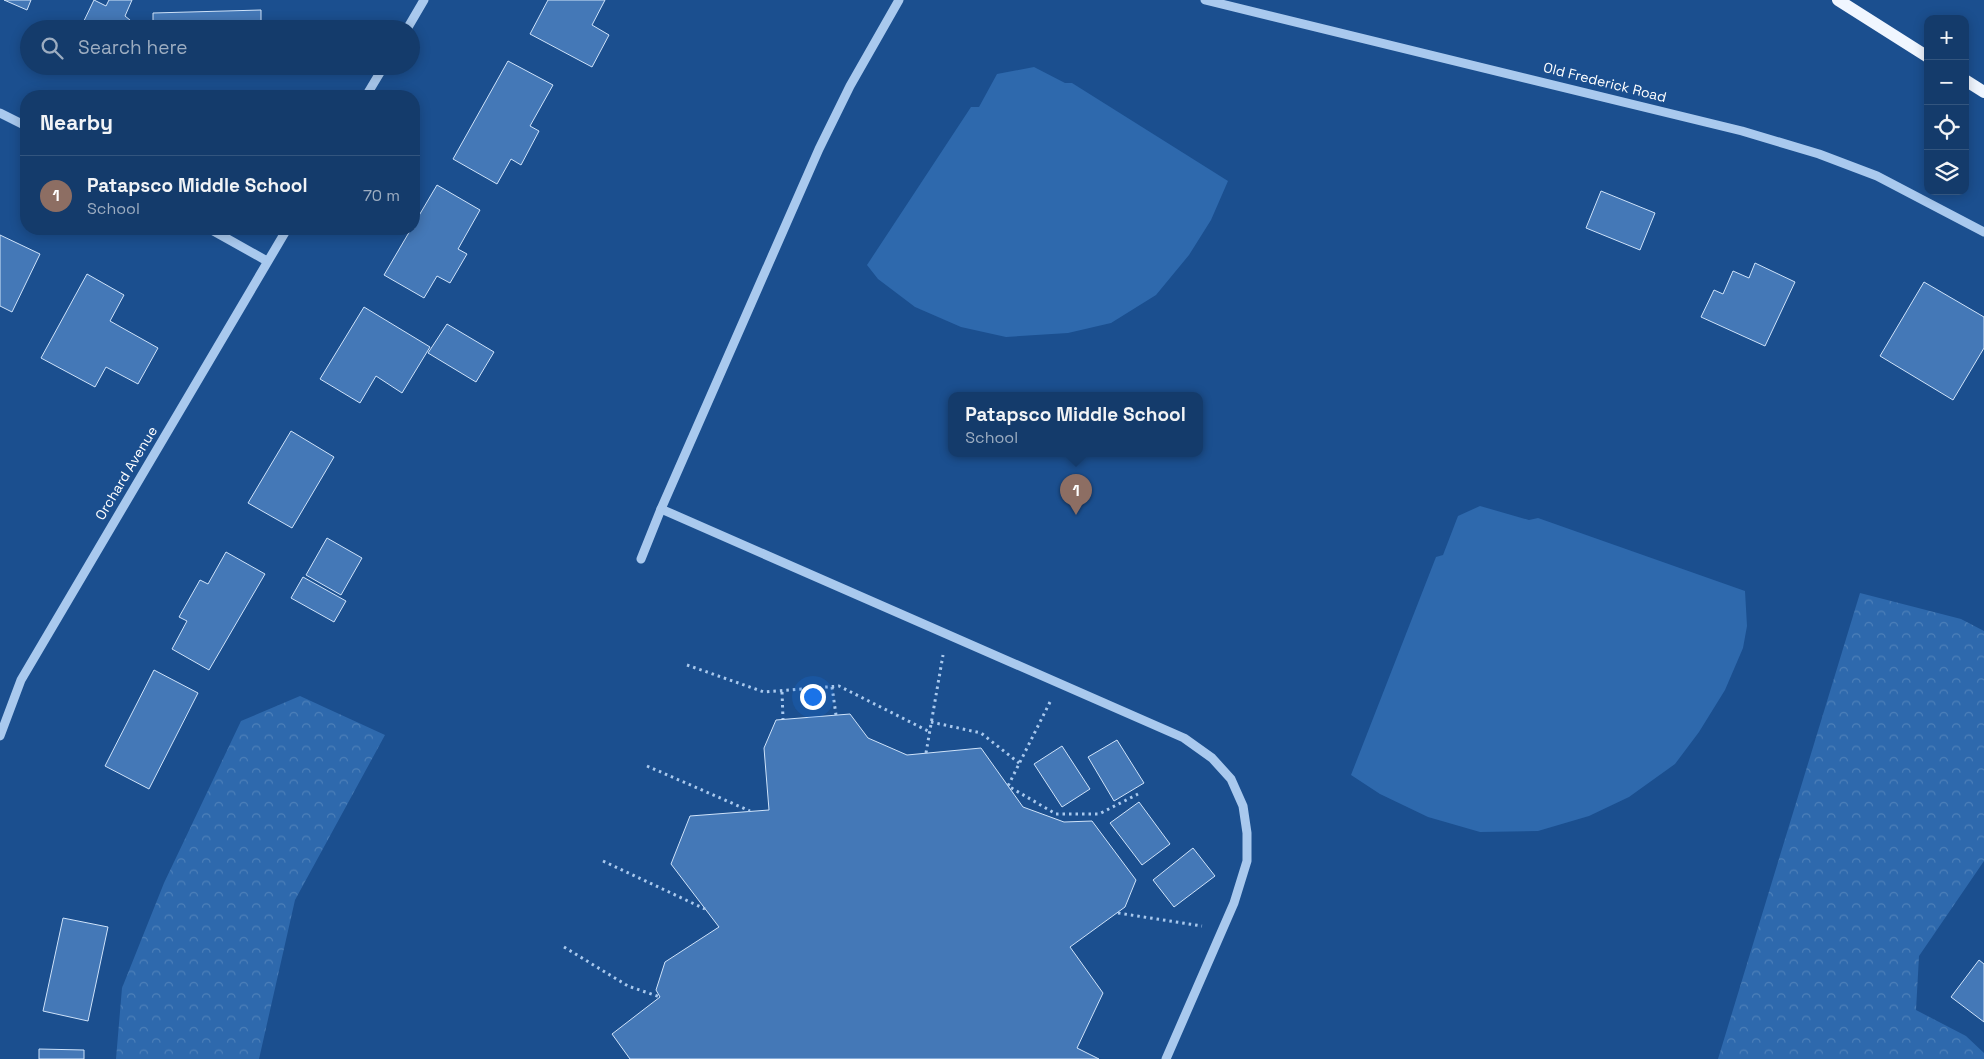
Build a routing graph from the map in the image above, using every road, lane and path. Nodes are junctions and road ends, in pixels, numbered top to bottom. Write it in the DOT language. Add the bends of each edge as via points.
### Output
graph roads {
  1 [pos="424,0"];
  2 [pos="899,0"];
  3 [pos="1206,0"];
  4 [pos="1838,0"];
  5 [pos="412,20"];
  6 [pos="1924,54"];
  7 [pos="379,75"];
  8 [pos="1969,83"];
  9 [pos="370,90"];
  10 [pos="1984,92"];
  11 [pos="0,113"];
  12 [pos="20,123"];
  13 [pos="1984,232"];
  14 [pos="221,235"];
  15 [pos="283,235"];
  16 [pos="268,261"];
  17 [pos="661,509"];
  18 [pos="641,559"];
  19 [pos="948,634"];
  20 [pos="686,665"];
  21 [pos="1059,683"];
  22 [pos="832,687"];
  23 [pos="782,692"];
  24 [pos="836,716"];
  25 [pos="783,719"];
  26 [pos="931,722"];
  27 [pos="930,732"];
  28 [pos="0,736"];
  29 [pos="926,753"];
  30 [pos="1019,763"];
  31 [pos="647,766"];
  32 [pos="1138,794"];
  33 [pos="750,811"];
  34 [pos="603,861"];
  35 [pos="705,909"];
  36 [pos="1118,913"];
  37 [pos="1223,929"];
  38 [pos="564,947"];
  39 [pos="660,998"];
  40 [pos="1166,1059"];
  1 -- 5 [label="street"];
  2 -- 17 [label="street" via="819,149"];
  3 -- 13 [label="street, Old Frederick Road" via="1742,131 1819,154 1877,176"];
  4 -- 6 [label="main road"];
  7 -- 9 [label="street"];
  8 -- 10 [label="main road"];
  11 -- 12 [label="street"];
  14 -- 16 [label="street"];
  15 -- 16 [label="street, Orchard Avenue"];
  16 -- 28 [label="street, Orchard Avenue" via="21,680"];
  17 -- 18 [label="street"];
  17 -- 19 [label="street"];
  19 -- 21 [label="street"];
  19 -- 26 [label="path"];
  20 -- 23 [label="path" via="764,692"];
  21 -- 30 [label="path"];
  21 -- 37 [label="street" via="1184,738 1212,758 1231,779 1248,833 1248,861"];
  22 -- 23 [label="path"];
  22 -- 24 [label="path"];
  22 -- 27 [label="path" via="839,686"];
  23 -- 25 [label="path"];
  26 -- 27 [label="path"];
  26 -- 30 [label="path" via="981,733"];
  27 -- 29 [label="path"];
  30 -- 32 [label="path" via="1008,786 1056,814 1100,814"];
  31 -- 33 [label="path"];
  34 -- 35 [label="path"];
  36 -- 37 [label="path"];
  37 -- 40 [label="street"];
  38 -- 39 [label="path" via="628,986"];
}
